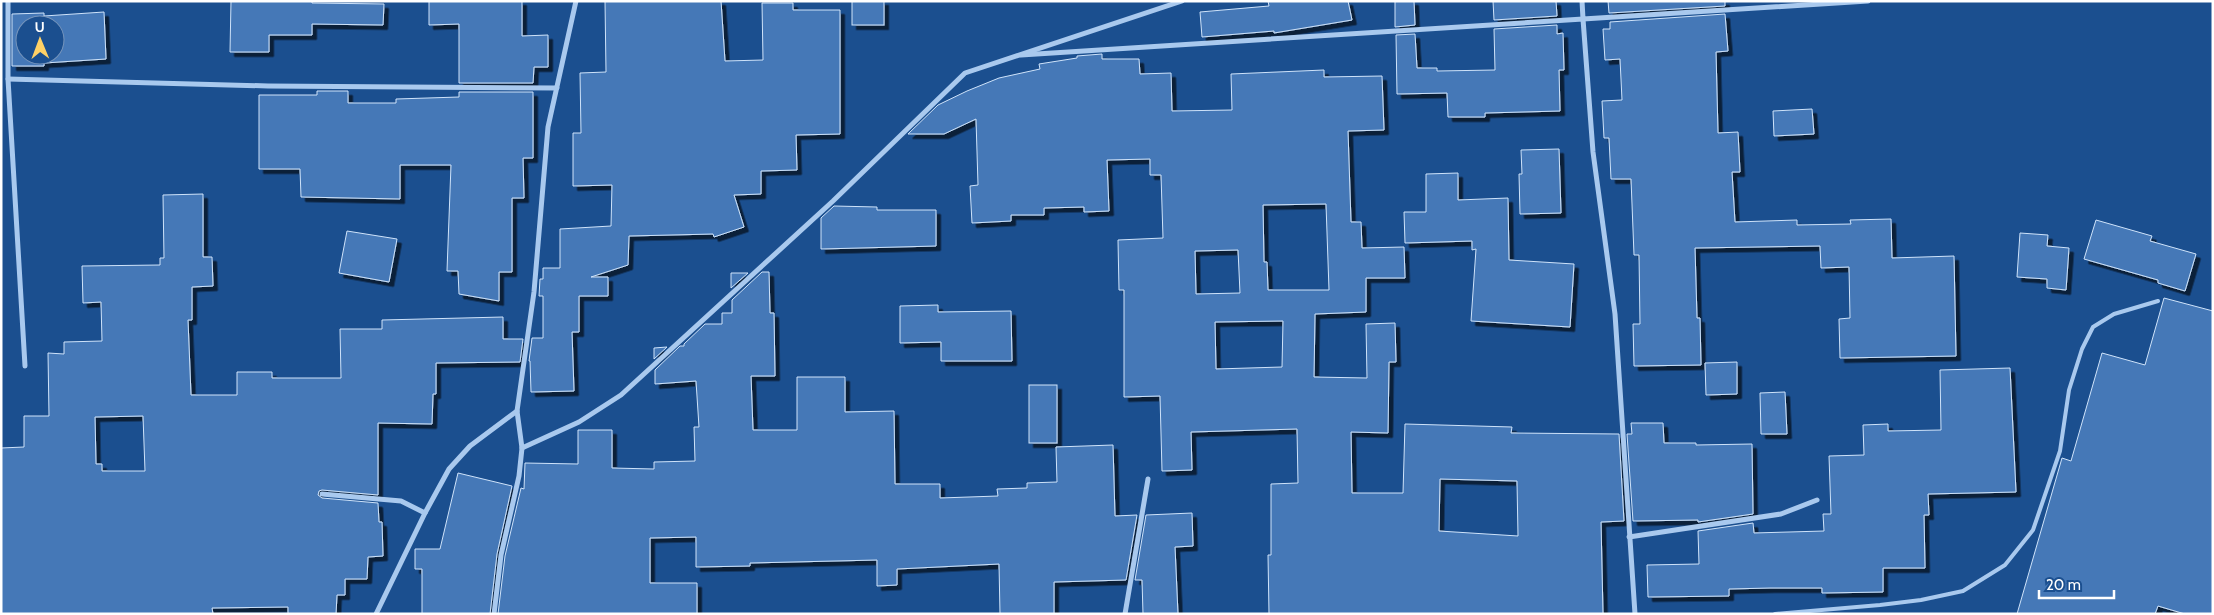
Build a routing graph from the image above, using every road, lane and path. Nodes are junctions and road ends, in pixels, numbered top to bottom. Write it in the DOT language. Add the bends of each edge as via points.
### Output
graph roads {
  1 [pos="8,1"];
  2 [pos="576,1"];
  3 [pos="1182,1"];
  4 [pos="1582,1"];
  5 [pos="1868,1"];
  6 [pos="1583,19"];
  7 [pos="1021,54"];
  8 [pos="8,79"];
  9 [pos="557,88"];
  10 [pos="2158,301"];
  11 [pos="24,366"];
  12 [pos="517,411"];
  13 [pos="522,448"];
  14 [pos="1148,479"];
  15 [pos="322,494"];
  16 [pos="1817,500"];
  17 [pos="425,513"];
  18 [pos="1629,537"];
  19 [pos="376,614"];
  20 [pos="494,614"];
  21 [pos="1125,614"];
  22 [pos="1635,614"];
  23 [pos="1775,614"];
  1 -- 8 [label="street"];
  2 -- 9 [label="street"];
  3 -- 7 [label="street"];
  4 -- 6 [label="street"];
  5 -- 6 [label="street"];
  6 -- 7 [label="street"];
  6 -- 18 [label="street" via="1593,152 1614,314"];
  7 -- 13 [label="street" via="965,73 833,201 621,395 579,422"];
  8 -- 9 [label="street" via="268,86"];
  8 -- 11 [label="street"];
  9 -- 12 [label="street" via="548,127 534,292"];
  10 -- 23 [label="lane" via="2114,314 2093,327 2082,349 2070,390 2060,451 2033,530 2004,565 1963,591 1921,600"];
  12 -- 13 [label="street"];
  12 -- 17 [label="street" via="470,446 449,468"];
  13 -- 20 [label="street" via="501,555"];
  14 -- 21 [label="street"];
  15 -- 17 [label="street" via="401,501"];
  16 -- 18 [label="street" via="1781,514"];
  17 -- 19 [label="street"];
  18 -- 22 [label="street"];
}
